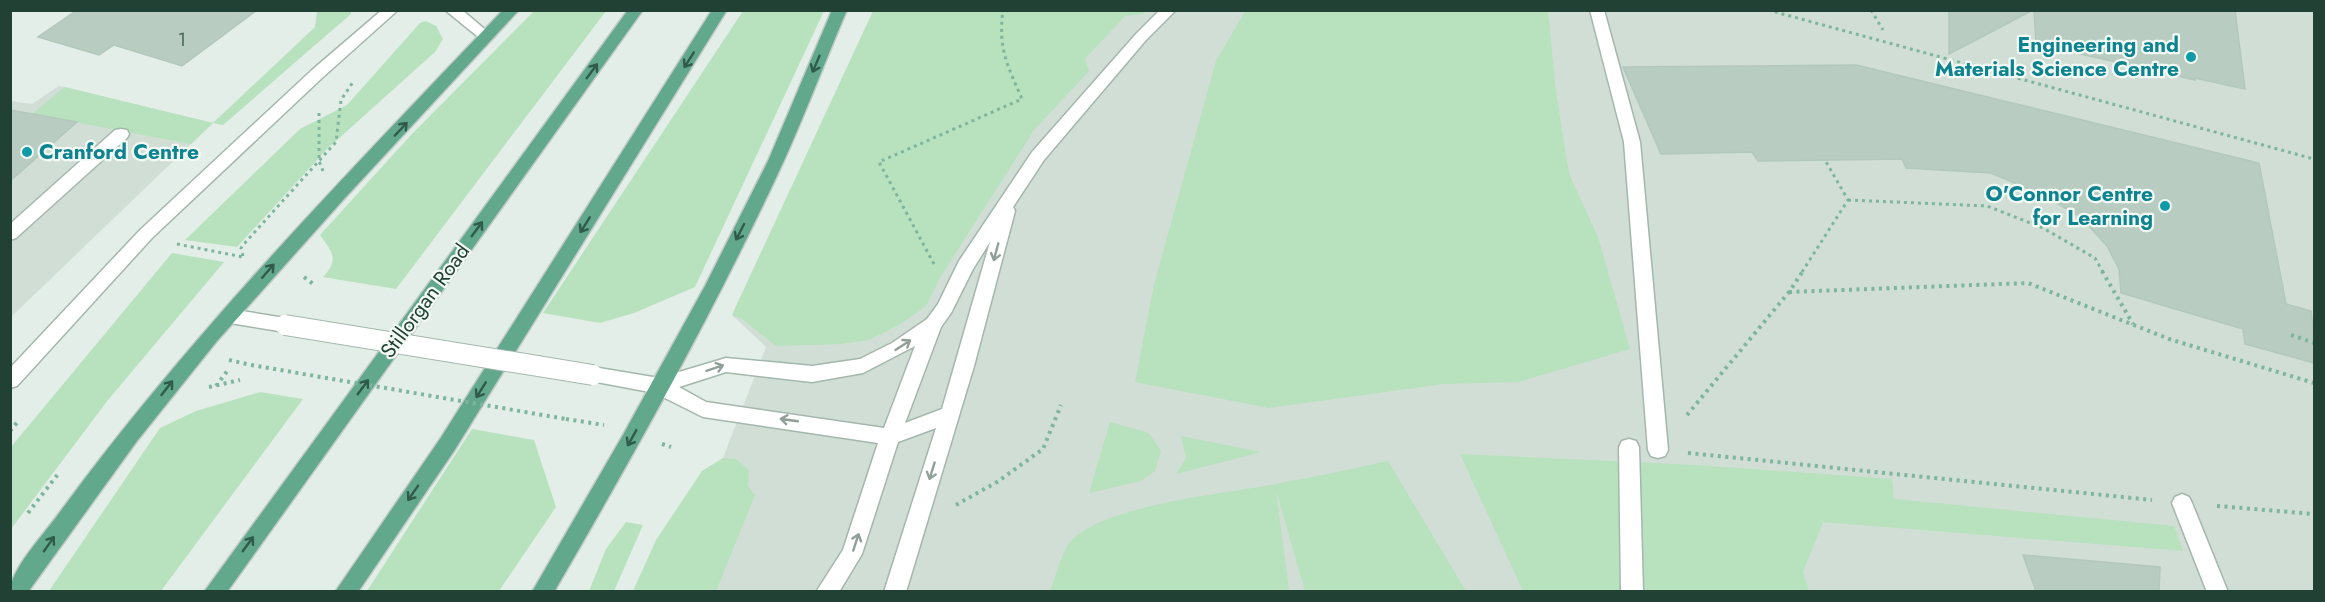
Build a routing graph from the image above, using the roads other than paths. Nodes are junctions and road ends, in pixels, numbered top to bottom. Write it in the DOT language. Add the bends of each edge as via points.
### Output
graph roads {
  1 [pos="392,10"];
  2 [pos="452,10"];
  3 [pos="512,10"];
  4 [pos="636,10"];
  5 [pos="720,10"];
  6 [pos="840,10"];
  7 [pos="1169,10"];
  8 [pos="1598,10"];
  9 [pos="487,37"];
  10 [pos="121,134"];
  11 [pos="1012,195"];
  12 [pos="10,234"];
  13 [pos="230,316"];
  14 [pos="933,324"];
  15 [pos="10,381"];
  16 [pos="659,386"];
  17 [pos="949,415"];
  18 [pos="890,437"];
  19 [pos="1629,447"];
  20 [pos="1658,450"];
  21 [pos="2182,503"];
  22 [pos="15,591"];
  23 [pos="213,591"];
  24 [pos="345,591"];
  25 [pos="542,591"];
  26 [pos="826,591"];
  27 [pos="895,591"];
  28 [pos="1632,591"];
  29 [pos="2218,591"];
  1 -- 15 [label="street" via="317,74 146,234"];
  2 -- 9 [label="street"];
  3 -- 9 [label="main road"];
  23 -- 4 [label="main road, Stillorgan Road, one-way"];
  5 -- 24 [label="main road, one-way" via="447,445"];
  6 -- 16 [label="main road, one-way" via="767,180"];
  7 -- 11 [label="street" via="1038,156"];
  8 -- 20 [label="street" via="1632,142"];
  13 -- 9 [label="main road, one-way" via="330,201"];
  10 -- 12 [label="street"];
  11 -- 14 [label="street" via="965,266"];
  11 -- 17 [label="street, one-way"];
  13 -- 16 [label="street, bridge"];
  22 -- 13 [label="main road, one-way" via="89,488"];
  16 -- 14 [label="street, one-way" via="726,365 812,374 863,366 899,348"];
  14 -- 18 [label="street"];
  18 -- 16 [label="street, one-way" via="703,409"];
  16 -- 25 [label="main road, one-way"];
  17 -- 18 [label="street"];
  17 -- 27 [label="street, one-way"];
  26 -- 18 [label="street, one-way" via="852,554"];
  19 -- 28 [label="street"];
  21 -- 29 [label="street"];
}
